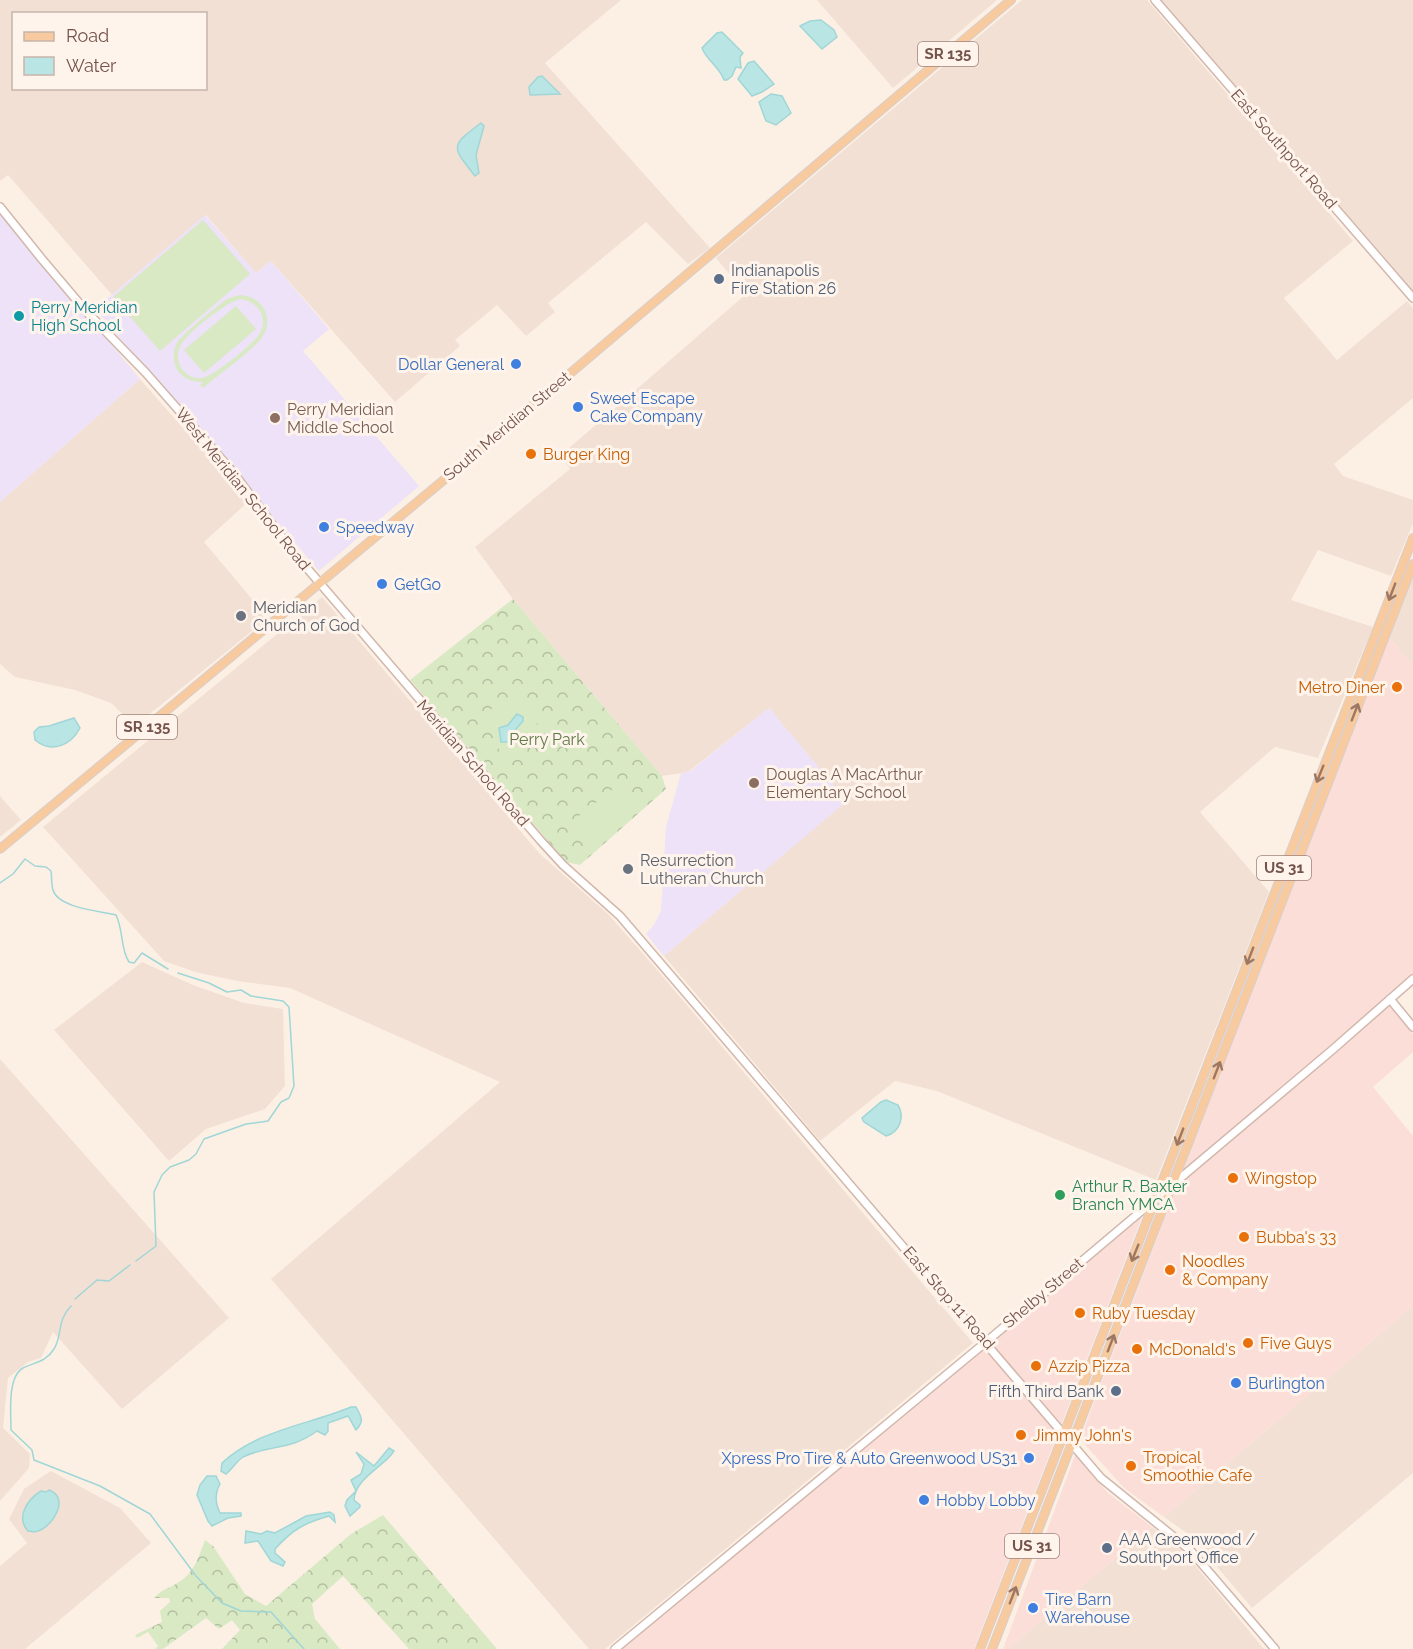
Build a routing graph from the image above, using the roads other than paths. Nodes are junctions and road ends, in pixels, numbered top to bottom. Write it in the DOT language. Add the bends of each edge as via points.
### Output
graph roads {
  1 [pos="1011,0"];
  2 [pos="1155,0"];
  3 [pos="0,207"];
  4 [pos="1413,298"];
  5 [pos="1413,538"];
  6 [pos="1413,564"];
  7 [pos="320,582"];
  8 [pos="0,849"];
  9 [pos="636,934"];
  10 [pos="1413,979"];
  11 [pos="1390,999"];
  12 [pos="1413,1027"];
  13 [pos="1173,1183"];
  14 [pos="1156,1198"];
  15 [pos="986,1342"];
  16 [pos="1064,1433"];
  17 [pos="1071,1443"];
  18 [pos="615,1649"];
  19 [pos="980,1649"];
  20 [pos="992,1649"];
  21 [pos="1275,1649"];
  1 -- 7 [label="main road, South Meridian Street / SR 135"];
  2 -- 4 [label="main road, East Southport Road"];
  3 -- 7 [label="main road, West Meridian School Road" via="85,310 227,465"];
  5 -- 14 [label="main road, US 31, one-way"];
  13 -- 6 [label="main road, US 31, one-way"];
  7 -- 8 [label="main road, South Meridian Street / SR 135"];
  7 -- 9 [label="main road, Meridian School Road" via="547,849"];
  9 -- 15 [label="main road, East Stop 11 Road"];
  10 -- 11 [label="main road, Shelby Street"];
  11 -- 12 [label="main road"];
  11 -- 13 [label="main road, Shelby Street"];
  13 -- 14 [label="main road, Shelby Street"];
  17 -- 13 [label="main road, US 31, one-way"];
  14 -- 15 [label="main road, Shelby Street"];
  14 -- 16 [label="main road, US 31, one-way"];
  15 -- 16 [label="main road, East Stop 11 Road"];
  15 -- 18 [label="main road, Shelby Street"];
  16 -- 17 [label="main road, East Stop 11 Road"];
  16 -- 19 [label="main road, US 31"];
  20 -- 17 [label="main road, US 31, one-way"];
  17 -- 21 [label="main road, East Stop 11 Road" via="1114,1490 1194,1554"];
}
